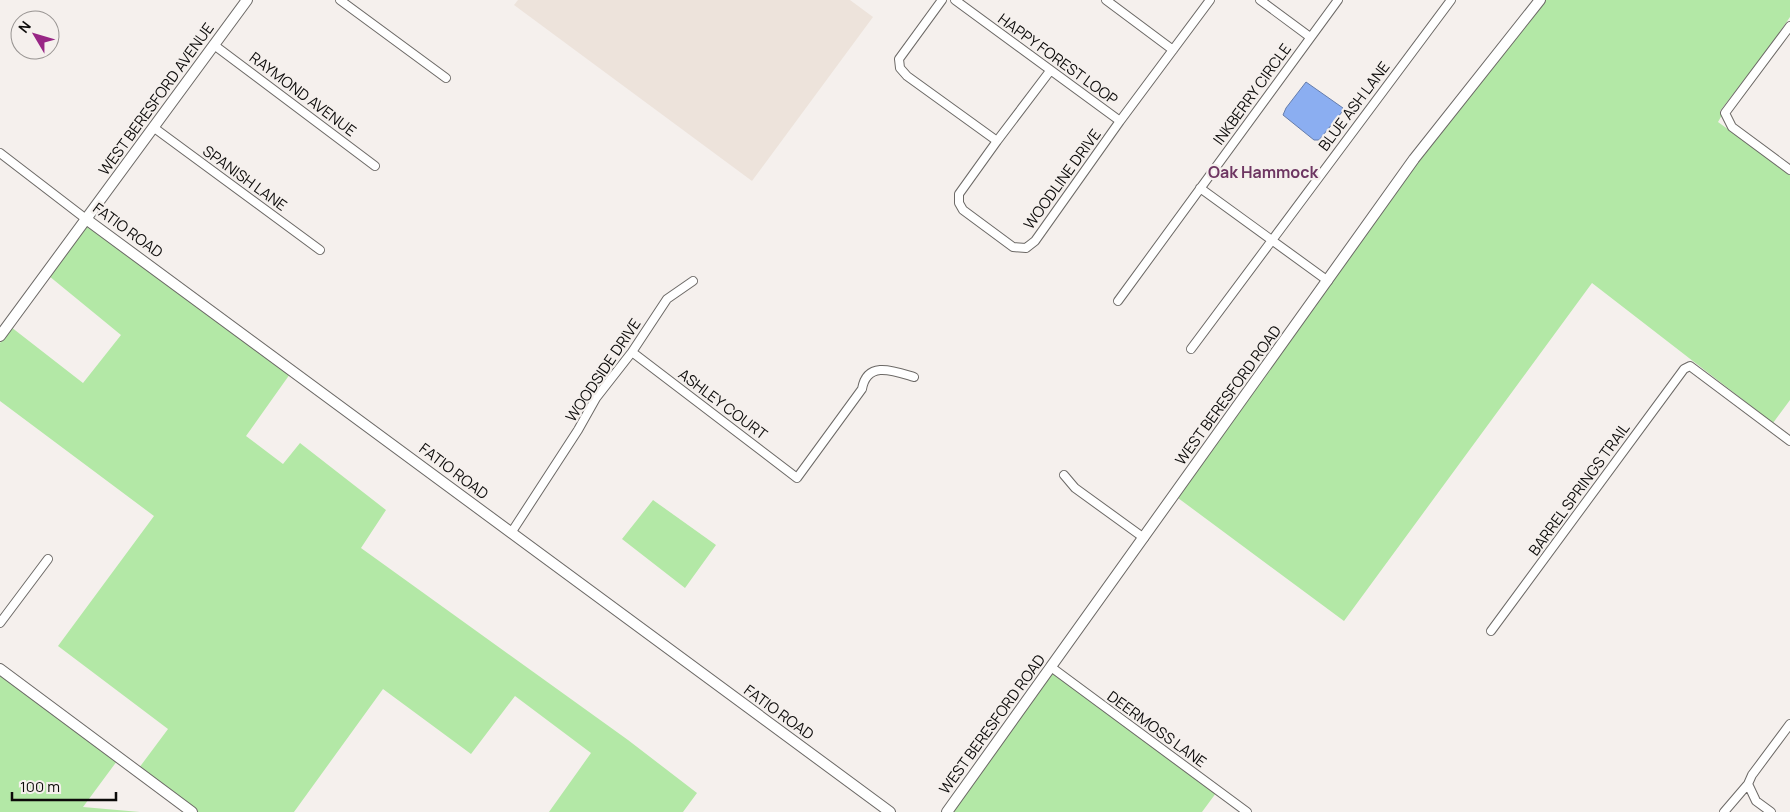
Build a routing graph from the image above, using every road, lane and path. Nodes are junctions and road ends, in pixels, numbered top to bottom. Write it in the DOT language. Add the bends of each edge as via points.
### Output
graph roads {
  1 [pos="247,0"];
  2 [pos="340,0"];
  3 [pos="942,0"];
  4 [pos="955,0"];
  5 [pos="1106,0"];
  6 [pos="1210,0"];
  7 [pos="1260,0"];
  8 [pos="1338,0"];
  9 [pos="1451,0"];
  10 [pos="1540,0"];
  11 [pos="1790,26"];
  12 [pos="1310,37"];
  13 [pos="1782,37"];
  14 [pos="1790,43"];
  15 [pos="214,45"];
  16 [pos="1173,50"];
  17 [pos="1050,71"];
  18 [pos="446,78"];
  19 [pos="1120,121"];
  20 [pos="153,127"];
  21 [pos="996,141"];
  22 [pos="0,153"];
  23 [pos="375,166"];
  24 [pos="1790,170"];
  25 [pos="1200,188"];
  26 [pos="86,218"];
  27 [pos="1272,241"];
  28 [pos="320,250"];
  29 [pos="693,281"];
  30 [pos="1328,281"];
  31 [pos="1118,301"];
  32 [pos="0,336"];
  33 [pos="1191,349"];
  34 [pos="632,352"];
  35 [pos="914,377"];
  36 [pos="1790,442"];
  37 [pos="1064,474"];
  38 [pos="512,533"];
  39 [pos="1144,538"];
  40 [pos="48,559"];
  41 [pos="0,624"];
  42 [pos="1491,631"];
  43 [pos="1051,667"];
  44 [pos="0,669"];
  45 [pos="1790,724"];
  46 [pos="1748,784"];
  47 [pos="192,812"];
  48 [pos="890,812"];
  49 [pos="947,812"];
  50 [pos="1247,812"];
  51 [pos="1724,812"];
  52 [pos="1771,812"];
  1 -- 15 [label="street, WEST BERESFORD AVENUE"];
  2 -- 18 [label="street"];
  3 -- 21 [label="street" via="904,50 899,59 900,68"];
  4 -- 17 [label="street, HAPPY FOREST LOOP"];
  5 -- 16 [label="street"];
  6 -- 16 [label="street, WOODLINE DRIVE"];
  7 -- 12 [label="street"];
  8 -- 12 [label="street, INKBERRY CIRCLE"];
  9 -- 27 [label="street, BLUE ASH LANE"];
  10 -- 30 [label="street, WEST BERESFORD ROAD" via="1414,159"];
  11 -- 13 [label="street"];
  12 -- 25 [label="street, INKBERRY CIRCLE"];
  13 -- 14 [label="street"];
  13 -- 24 [label="street" via="1725,113 1732,127"];
  15 -- 20 [label="street, WEST BERESFORD AVENUE"];
  15 -- 23 [label="street, RAYMOND AVENUE"];
  16 -- 19 [label="street, WOODLINE DRIVE"];
  17 -- 19 [label="street, HAPPY FOREST LOOP"];
  17 -- 21 [label="street, WOODLINE DRIVE"];
  19 -- 21 [label="street, WOODLINE DRIVE" via="1036,241 1026,248 1014,246 963,210 959,203 959,194"];
  20 -- 26 [label="street, WEST BERESFORD AVENUE"];
  20 -- 28 [label="street, SPANISH LANE"];
  22 -- 26 [label="street, FATIO ROAD"];
  25 -- 27 [label="street"];
  25 -- 31 [label="street, INKBERRY CIRCLE"];
  26 -- 32 [label="street, WEST BERESFORD AVENUE"];
  26 -- 38 [label="street, FATIO ROAD"];
  27 -- 30 [label="street"];
  27 -- 33 [label="street, BLUE ASH LANE"];
  29 -- 34 [label="street, WOODSIDE DRIVE" via="667,299"];
  30 -- 39 [label="street, WEST BERESFORD ROAD"];
  34 -- 35 [label="street, ASHLEY COURT" via="797,478 862,388 868,373 884,369"];
  34 -- 38 [label="street, WOODSIDE DRIVE" via="596,398"];
  36 -- 42 [label="street, BARREL SPRINGS TRAIL" via="1690,366 1684,369"];
  37 -- 39 [label="street" via="1075,488"];
  38 -- 48 [label="street, FATIO ROAD"];
  39 -- 43 [label="street, WEST BERESFORD ROAD"];
  40 -- 41 [label="street"];
  43 -- 49 [label="street, WEST BERESFORD ROAD"];
  43 -- 50 [label="street, DEERMOSS LANE"];
  44 -- 47 [label="street"];
  45 -- 46 [label="street"];
  46 -- 51 [label="street"];
  46 -- 52 [label="street" via="1756,801"];
}
